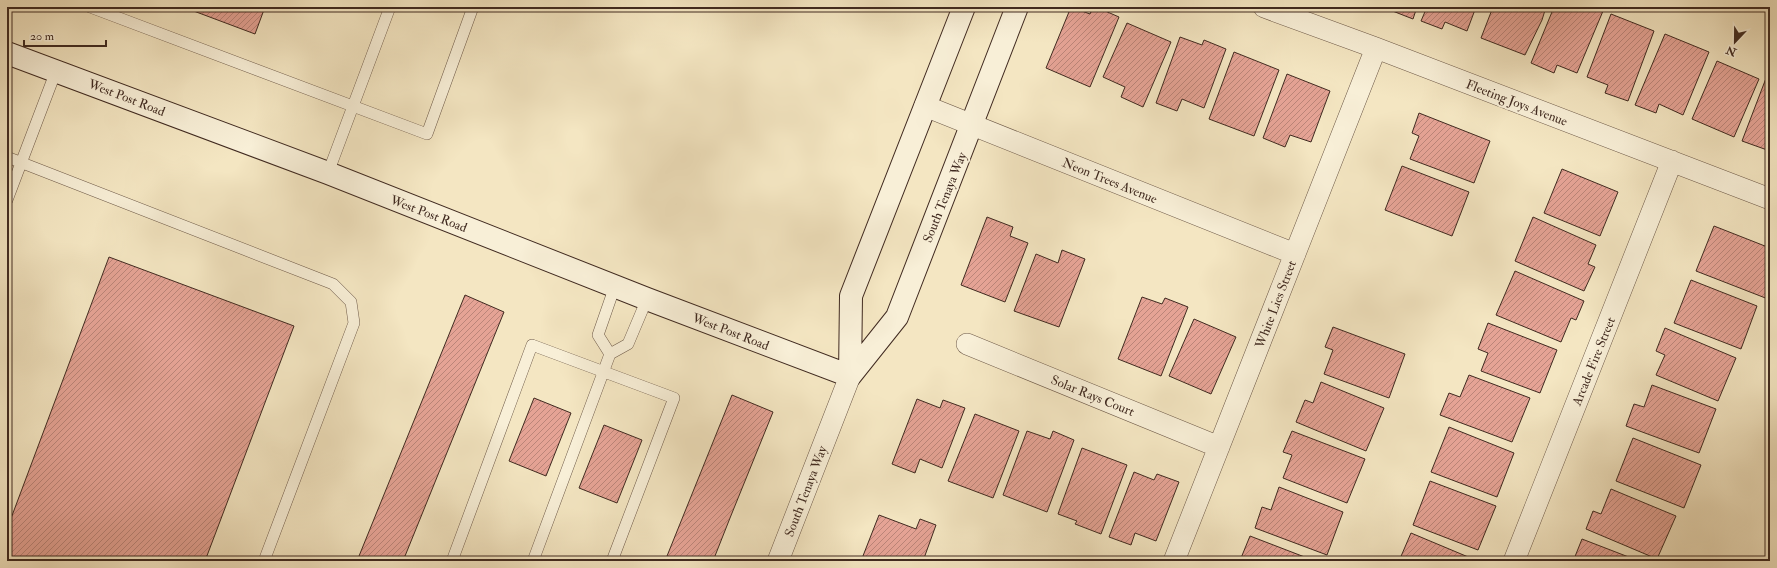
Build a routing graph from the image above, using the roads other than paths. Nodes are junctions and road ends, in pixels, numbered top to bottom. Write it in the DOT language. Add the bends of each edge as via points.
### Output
graph roads {
  1 [pos="90,7"];
  2 [pos="390,7"];
  3 [pos="473,7"];
  4 [pos="964,7"];
  5 [pos="1017,7"];
  6 [pos="1264,7"];
  7 [pos="1376,48"];
  8 [pos="7,53"];
  9 [pos="56,71"];
  10 [pos="353,106"];
  11 [pos="925,106"];
  12 [pos="973,125"];
  13 [pos="7,157"];
  14 [pos="1672,161"];
  15 [pos="22,163"];
  16 [pos="328,173"];
  17 [pos="1770,199"];
  18 [pos="7,200"];
  19 [pos="1295,254"];
  20 [pos="616,286"];
  21 [pos="647,299"];
  22 [pos="967,344"];
  23 [pos="610,354"];
  24 [pos="604,371"];
  25 [pos="850,376"];
  26 [pos="1219,447"];
  27 [pos="264,561"];
  28 [pos="452,561"];
  29 [pos="533,561"];
  30 [pos="612,561"];
  31 [pos="778,561"];
  32 [pos="1174,561"];
  33 [pos="1514,561"];
  1 -- 10 [label="lane"];
  2 -- 10 [label="lane"];
  3 -- 10 [label="lane" via="427,134"];
  4 -- 11 [label="street, South Tenaya Way"];
  5 -- 12 [label="street, South Tenaya Way"];
  6 -- 7 [label="street, Fleeting Joys Avenue"];
  7 -- 14 [label="street, Fleeting Joys Avenue"];
  7 -- 19 [label="street, White Lies Street"];
  8 -- 9 [label="street, West Post Road"];
  9 -- 15 [label="lane"];
  9 -- 16 [label="street, West Post Road"];
  10 -- 16 [label="lane"];
  11 -- 12 [label="street, Neon Trees Avenue"];
  11 -- 25 [label="street, South Tenaya Way" via="851,296"];
  12 -- 19 [label="street, Neon Trees Avenue"];
  12 -- 25 [label="street, South Tenaya Way" via="897,317"];
  13 -- 15 [label="lane"];
  14 -- 17 [label="street, Fleeting Joys Avenue"];
  14 -- 33 [label="street, Arcade Fire Street"];
  15 -- 18 [label="lane"];
  15 -- 27 [label="lane" via="333,284 350,302 354,323"];
  16 -- 20 [label="street, West Post Road"];
  19 -- 26 [label="street, White Lies Street"];
  20 -- 21 [label="street, West Post Road"];
  20 -- 23 [label="lane" via="598,334"];
  21 -- 23 [label="lane" via="628,344"];
  21 -- 25 [label="street, West Post Road"];
  22 -- 26 [label="street, Solar Rays Court"];
  23 -- 24 [label="lane"];
  24 -- 28 [label="lane" via="532,345"];
  24 -- 29 [label="lane"];
  24 -- 30 [label="lane" via="674,398"];
  25 -- 31 [label="street, South Tenaya Way"];
  26 -- 32 [label="street, White Lies Street"];
}
